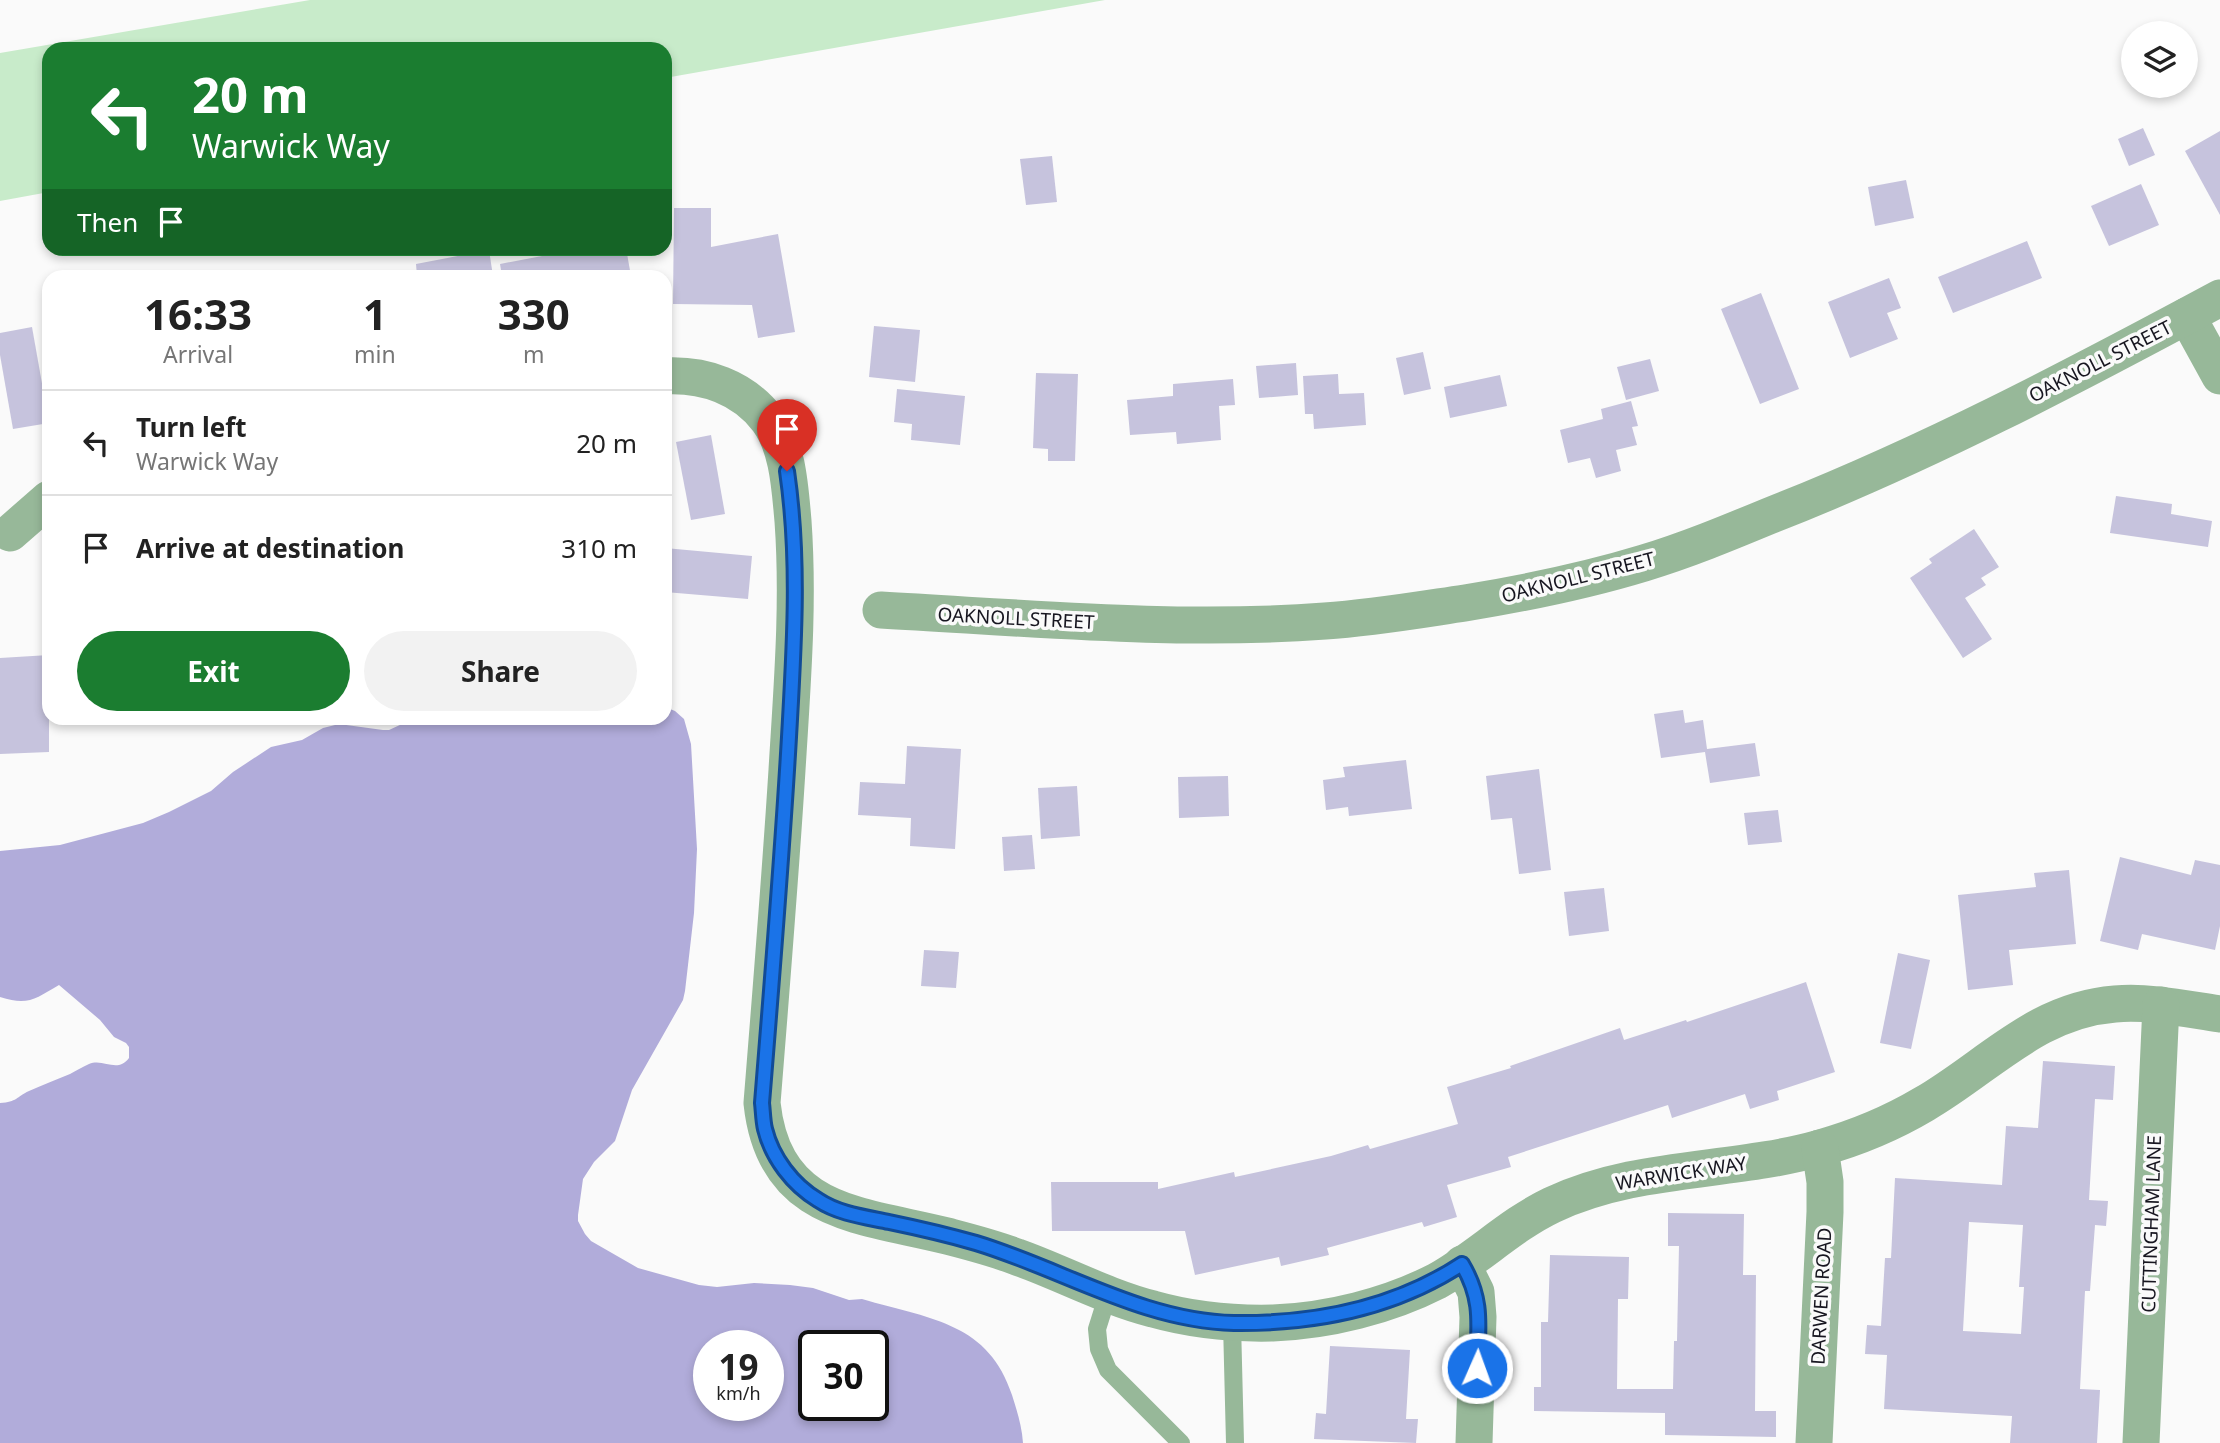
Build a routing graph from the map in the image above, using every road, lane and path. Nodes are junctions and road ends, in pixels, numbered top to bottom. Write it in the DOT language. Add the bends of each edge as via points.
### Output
graph roads {
  1 [pos="2220,298"];
  2 [pos="2187,316"];
  3 [pos="672,376"];
  4 [pos="2220,376"];
  5 [pos="42,505"];
  6 [pos="10,533"];
  7 [pos="881,610"];
  8 [pos="2161,1005"];
  9 [pos="2220,1014"];
  10 [pos="1820,1149"];
  11 [pos="1462,1264"];
  12 [pos="1108,1294"];
  13 [pos="1231,1323"];
  14 [pos="1181,1443"];
  15 [pos="1235,1443"];
  16 [pos="1474,1443"];
  17 [pos="1814,1443"];
  18 [pos="2141,1443"];
  1 -- 2 [label="street, OAKNOLL STREET"];
  2 -- 4 [label="street"];
  2 -- 7 [label="street, OAKNOLL STREET" via="1857,480 1646,563 1533,592 1380,616 1254,625 1141,624"];
  3 -- 12 [label="street, WARWICK WAY" via="698,376 730,387 749,401 768,421 780,444 791,497 796,612 762,1103 774,1152 796,1182 842,1212 976,1243"];
  5 -- 6 [label="street"];
  8 -- 9 [label="street, WARWICK WAY"];
  8 -- 10 [label="street, WARWICK WAY" via="2115,1004 2050,1020 1926,1104"];
  8 -- 18 [label="street, CUTTINGHAM LANE"];
  10 -- 11 [label="street, WARWICK WAY" via="1614,1182 1524,1220"];
  10 -- 17 [label="street, DARWEN ROAD" via="1825,1212"];
  11 -- 13 [label="street, WARWICK WAY" via="1402,1296 1363,1308 1276,1323"];
  11 -- 16 [label="street" via="1476,1292 1478,1317"];
  12 -- 13 [label="street, WARWICK WAY" via="1189,1318"];
  12 -- 14 [label="lane" via="1097,1329 1108,1370"];
  13 -- 15 [label="lane"];
}
